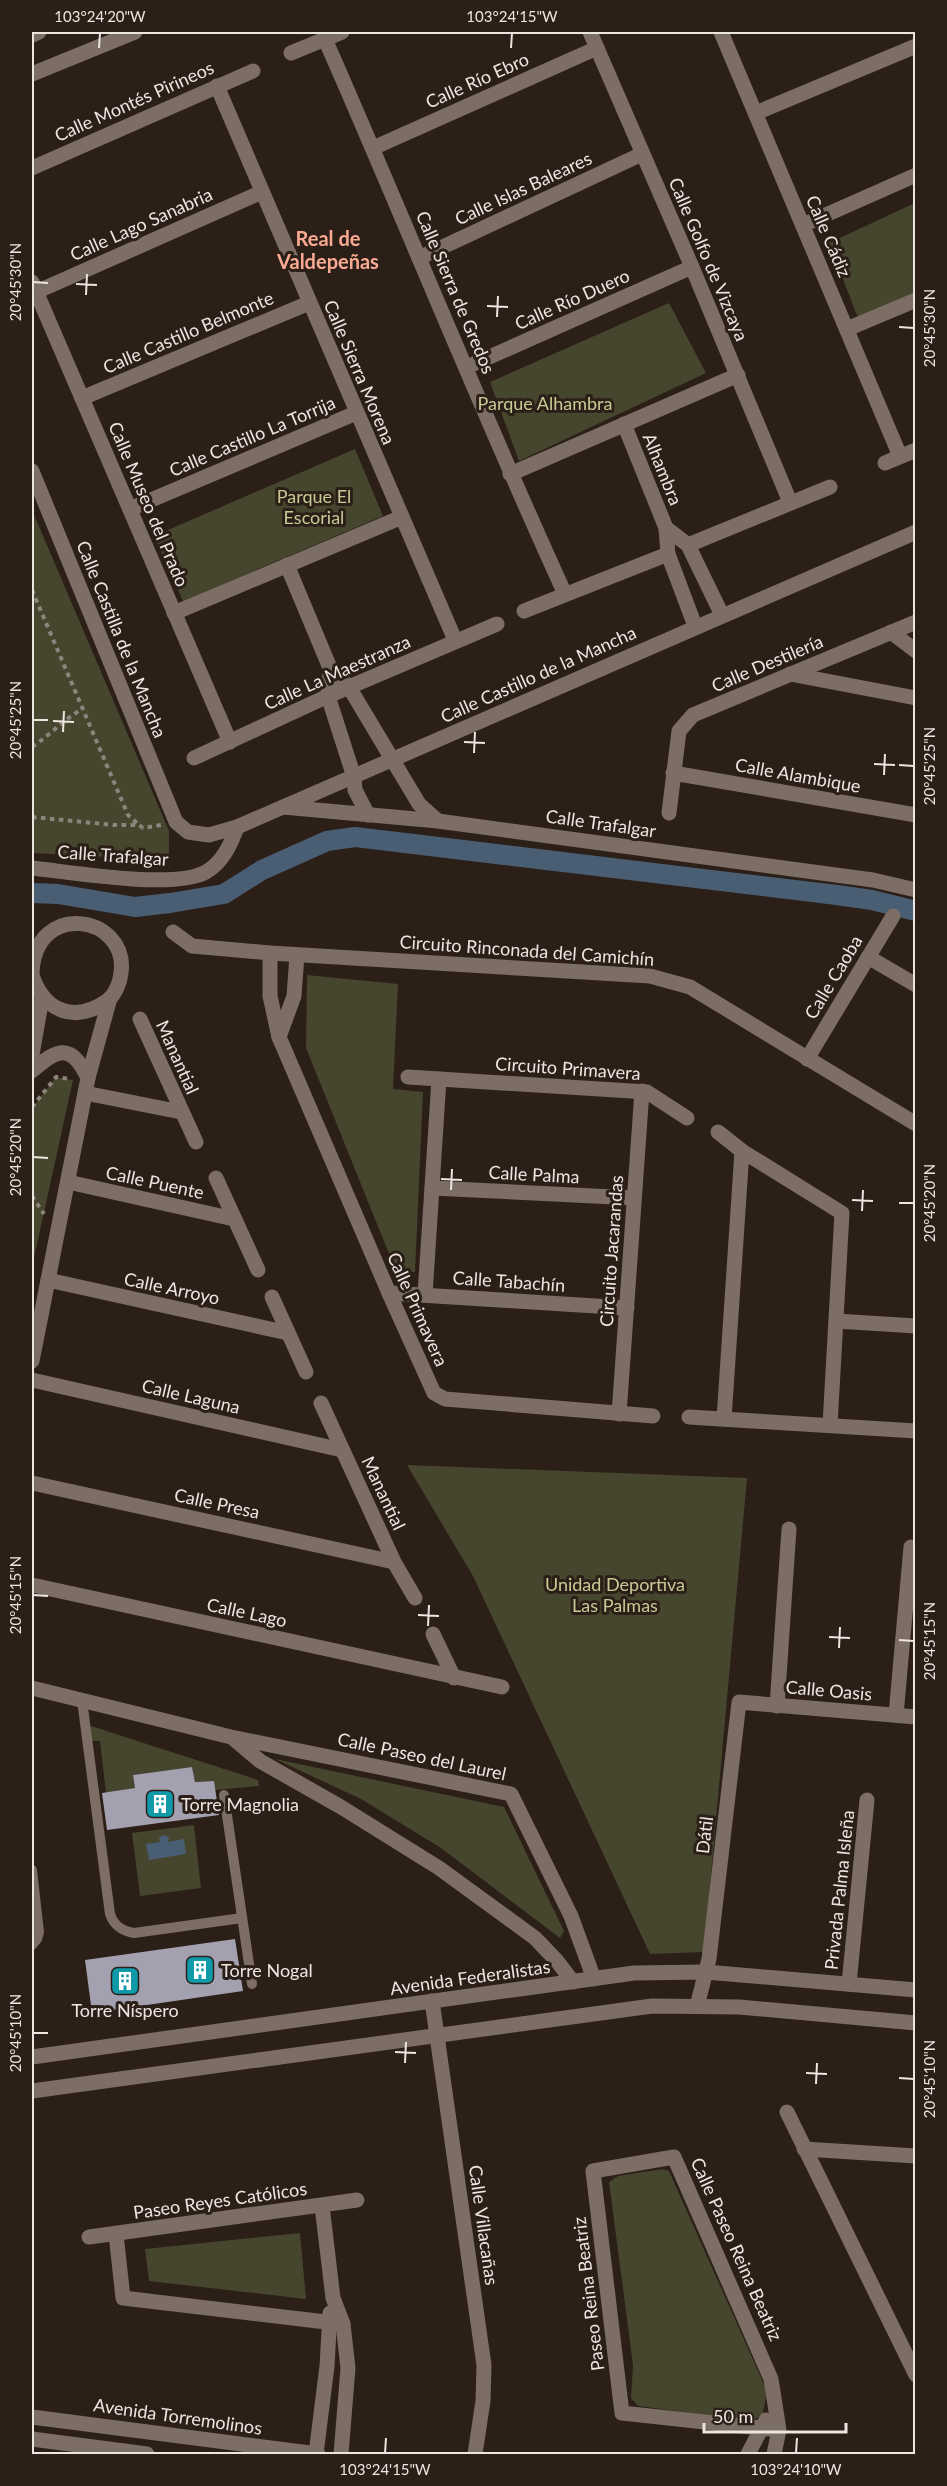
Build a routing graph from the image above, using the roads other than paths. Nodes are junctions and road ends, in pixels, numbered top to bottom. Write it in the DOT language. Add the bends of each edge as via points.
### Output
graph roads {
  1 [pos="39,32"];
  2 [pos="135,32"];
  3 [pos="342,32"];
  4 [pos="590,32"];
  5 [pos="721,32"];
  6 [pos="32,35"];
  7 [pos="325,39"];
  8 [pos="915,46"];
  9 [pos="597,48"];
  10 [pos="291,53"];
  11 [pos="253,71"];
  12 [pos="32,74"];
  13 [pos="217,86"];
  14 [pos="756,113"];
  15 [pos="373,148"];
  16 [pos="642,154"];
  17 [pos="32,168"];
  18 [pos="915,175"];
  19 [pos="262,192"];
  20 [pos="803,225"];
  21 [pos="419,258"];
  22 [pos="693,267"];
  23 [pos="34,287"];
  24 [pos="915,300"];
  25 [pos="309,303"];
  26 [pos="848,329"];
  27 [pos="467,367"];
  28 [pos="738,375"];
  29 [pos="82,398"];
  30 [pos="356,413"];
  31 [pos="624,424"];
  32 [pos="915,450"];
  33 [pos="900,456"];
  34 [pos="885,463"];
  35 [pos="32,471"];
  36 [pos="510,474"];
  37 [pos="830,487"];
  38 [pos="789,502"];
  39 [pos="130,509"];
  40 [pos="402,517"];
  41 [pos="666,528"];
  42 [pos="915,532"];
  43 [pos="688,545"];
  44 [pos="668,554"];
  45 [pos="287,566"];
  46 [pos="565,594"];
  47 [pos="524,611"];
  48 [pos="174,613"];
  49 [pos="722,615"];
  50 [pos="915,622"];
  51 [pos="497,624"];
  52 [pos="695,627"];
  53 [pos="891,632"];
  54 [pos="455,640"];
  55 [pos="915,651"];
  56 [pos="330,669"];
  57 [pos="790,674"];
  58 [pos="349,687"];
  59 [pos="328,696"];
  60 [pos="915,698"];
  61 [pos="230,742"];
  62 [pos="194,758"];
  63 [pos="394,759"];
  64 [pos="673,773"];
  65 [pos="354,777"];
  66 [pos="280,807"];
  67 [pos="669,813"];
  68 [pos="368,815"];
  69 [pos="915,815"];
  70 [pos="438,821"];
  71 [pos="176,822"];
  72 [pos="237,827"];
  73 [pos="32,868"];
  74 [pos="915,890"];
  75 [pos="893,916"];
  76 [pos="173,932"];
  77 [pos="270,953"];
  78 [pos="297,955"];
  79 [pos="868,957"];
  80 [pos="32,974"];
  81 [pos="915,985"];
  82 [pos="37,993"];
  83 [pos="110,998"];
  84 [pos="140,1019"];
  85 [pos="279,1037"];
  86 [pos="32,1055"];
  87 [pos="807,1059"];
  88 [pos="32,1071"];
  89 [pos="408,1077"];
  90 [pos="439,1079"];
  91 [pos="82,1084"];
  92 [pos="642,1091"];
  93 [pos="181,1112"];
  94 [pos="687,1118"];
  95 [pos="915,1124"];
  96 [pos="718,1132"];
  97 [pos="196,1142"];
  98 [pos="742,1151"];
  99 [pos="216,1178"];
  100 [pos="68,1182"];
  101 [pos="432,1188"];
  102 [pos="634,1198"];
  103 [pos="234,1219"];
  104 [pos="258,1270"];
  105 [pos="48,1281"];
  106 [pos="389,1293"];
  107 [pos="425,1295"];
  108 [pos="272,1297"];
  109 [pos="627,1308"];
  110 [pos="836,1320"];
  111 [pos="915,1326"];
  112 [pos="288,1333"];
  113 [pos="32,1361"];
  114 [pos="306,1371"];
  115 [pos="32,1380"];
  116 [pos="321,1402"];
  117 [pos="619,1414"];
  118 [pos="653,1416"];
  119 [pos="689,1418"];
  120 [pos="724,1419"];
  121 [pos="830,1425"];
  122 [pos="915,1431"];
  123 [pos="342,1450"];
  124 [pos="32,1483"];
  125 [pos="789,1529"];
  126 [pos="911,1547"];
  127 [pos="394,1562"];
  128 [pos="32,1585"];
  129 [pos="415,1598"];
  130 [pos="433,1634"];
  131 [pos="454,1678"];
  132 [pos="32,1688"];
  133 [pos="502,1688"];
  134 [pos="82,1700"];
  135 [pos="739,1702"];
  136 [pos="777,1706"];
  137 [pos="896,1715"];
  138 [pos="915,1717"];
  139 [pos="231,1737"];
  140 [pos="224,1795"];
  141 [pos="867,1800"];
  142 [pos="32,1870"];
  143 [pos="242,1918"];
  144 [pos="32,1945"];
  145 [pos="706,1972"];
  146 [pos="594,1979"];
  147 [pos="573,1982"];
  148 [pos="252,1984"];
  149 [pos="849,1984"];
  150 [pos="915,1990"];
  151 [pos="432,2001"];
  152 [pos="697,2006"];
  153 [pos="915,2024"];
  154 [pos="437,2035"];
  155 [pos="32,2057"];
  156 [pos="32,2091"];
  157 [pos="787,2112"];
  158 [pos="804,2149"];
  159 [pos="915,2157"];
  160 [pos="593,2170"];
  161 [pos="357,2200"];
  162 [pos="322,2206"];
  163 [pos="116,2234"];
  164 [pos="89,2237"];
  165 [pos="336,2323"];
  166 [pos="915,2375"];
  167 [pos="776,2401"];
  168 [pos="32,2416"];
  169 [pos="762,2428"];
  170 [pos="779,2430"];
  171 [pos="32,2439"];
  172 [pos="147,2454"];
  173 [pos="317,2454"];
  174 [pos="341,2454"];
  175 [pos="475,2454"];
  176 [pos="748,2454"];
  177 [pos="774,2454"];
  1 -- 6 [label="street"];
  2 -- 12 [label="street"];
  3 -- 7 [label="street"];
  4 -- 9 [label="street, Calle Golfo de Vizcaya"];
  5 -- 14 [label="street, Calle Cádiz"];
  7 -- 10 [label="street"];
  7 -- 15 [label="street, Calle Sierra de Gredos"];
  8 -- 14 [label="street"];
  9 -- 15 [label="street, Calle Río Ebro"];
  9 -- 16 [label="street, Calle Golfo de Vizcaya"];
  11 -- 13 [label="street, Calle Montés Pirineos"];
  13 -- 17 [label="street, Calle Montés Pirineos"];
  13 -- 19 [label="street, Calle Sierra Morena"];
  14 -- 20 [label="street, Calle Cádiz"];
  15 -- 21 [label="street, Calle Sierra de Gredos"];
  16 -- 21 [label="street, Calle Islas Baleares"];
  16 -- 22 [label="street, Calle Golfo de Vizcaya"];
  18 -- 20 [label="street"];
  19 -- 23 [label="street, Calle Lago Sanabria"];
  19 -- 25 [label="street, Calle Sierra Morena"];
  20 -- 26 [label="street, Calle Cádiz"];
  21 -- 27 [label="street, Calle Sierra de Gredos"];
  22 -- 27 [label="street, Calle Río Duero"];
  22 -- 28 [label="street, Calle Golfo de Vizcaya"];
  23 -- 29 [label="street, Calle Museo del Prado"];
  24 -- 26 [label="street"];
  25 -- 29 [label="street, Calle Castillo Belmonte"];
  25 -- 30 [label="street, Calle Sierra Morena"];
  26 -- 33 [label="street, Calle Cádiz"];
  27 -- 36 [label="street, Calle Sierra de Gredos"];
  28 -- 31 [label="street"];
  28 -- 38 [label="street, Calle Golfo de Vizcaya"];
  29 -- 39 [label="street, Calle Museo del Prado"];
  30 -- 39 [label="street, Calle Castillo La Torrija"];
  30 -- 40 [label="street, Calle Sierra Morena"];
  31 -- 36 [label="street"];
  31 -- 41 [label="street, Alhambra"];
  32 -- 33 [label="street"];
  33 -- 34 [label="street"];
  35 -- 71 [label="street, Calle Castilla de la Mancha"];
  36 -- 46 [label="street, Calle Sierra de Gredos"];
  37 -- 38 [label="street"];
  38 -- 43 [label="street"];
  39 -- 48 [label="street, Calle Museo del Prado"];
  40 -- 45 [label="street"];
  40 -- 54 [label="street, Calle Sierra Morena"];
  41 -- 43 [label="street, Alhambra"];
  41 -- 44 [label="street, Alhambra"];
  42 -- 49 [label="street, Calle Castillo de la Mancha"];
  43 -- 49 [label="street, Alhambra"];
  44 -- 46 [label="street"];
  44 -- 52 [label="street, Alhambra"];
  45 -- 48 [label="street"];
  45 -- 56 [label="street"];
  46 -- 47 [label="street"];
  48 -- 61 [label="street, Calle Museo del Prado"];
  49 -- 52 [label="street, Calle Castillo de la Mancha"];
  50 -- 53 [label="street, Calle Destilería"];
  51 -- 54 [label="street, Calle La Maestranza"];
  52 -- 63 [label="street, Calle Castillo de la Mancha"];
  53 -- 55 [label="street"];
  53 -- 57 [label="street, Calle Destilería"];
  54 -- 58 [label="street, Calle La Maestranza"];
  56 -- 58 [label="street"];
  56 -- 59 [label="street"];
  57 -- 60 [label="street"];
  57 -- 64 [label="street, Calle Destilería" via="693,715 679,731"];
  58 -- 59 [label="street, Calle La Maestranza"];
  58 -- 63 [label="street"];
  59 -- 61 [label="street, Calle La Maestranza"];
  59 -- 65 [label="street"];
  61 -- 62 [label="street, Calle La Maestranza"];
  63 -- 65 [label="street, Calle Castillo de la Mancha"];
  63 -- 70 [label="street" via="419,804"];
  64 -- 67 [label="street, Calle Destilería"];
  64 -- 69 [label="street, Calle Alambique"];
  65 -- 66 [label="street, Calle Castillo de la Mancha"];
  65 -- 68 [label="street" via="355,790"];
  66 -- 68 [label="street, Calle Trafalgar"];
  66 -- 72 [label="street, Calle Castillo de la Mancha"];
  68 -- 70 [label="street, Calle Trafalgar"];
  70 -- 74 [label="street, Calle Trafalgar" via="873,880"];
  71 -- 72 [label="street, Calle Castillo de la Mancha" via="188,832 209,835"];
  72 -- 73 [label="street, Calle Trafalgar" via="222,858 206,872 184,880"];
  75 -- 79 [label="street, Calle Caoba"];
  76 -- 77 [label="street, Circuito Rinconada del Camichín" via="192,946"];
  77 -- 78 [label="street, Circuito Rinconada del Camichín"];
  77 -- 85 [label="street, Calle Primavera" via="270,996"];
  78 -- 85 [label="street" via="294,996"];
  78 -- 87 [label="street, Circuito Rinconada del Camichín" via="650,976 690,987"];
  79 -- 81 [label="street"];
  79 -- 87 [label="street, Calle Caoba"];
  80 -- 82 [label="street"];
  80 -- 83 [label="street" via="32,958 38,943 50,931 72,923 96,927 109,936 122,966 120,982"];
  82 -- 83 [label="street" via="57,1009 76,1013 95,1009"];
  82 -- 86 [label="street"];
  83 -- 91 [label="street"];
  84 -- 93 [label="street, Manantial"];
  85 -- 106 [label="street, Calle Primavera"];
  87 -- 95 [label="street, Circuito Rinconada del Camichín"];
  88 -- 91 [label="street" via="54,1053 66,1051 75,1057"];
  89 -- 90 [label="street, Circuito Primavera"];
  90 -- 92 [label="street, Circuito Primavera"];
  90 -- 101 [label="street"];
  91 -- 93 [label="street"];
  91 -- 100 [label="street"];
  92 -- 94 [label="street, Circuito Primavera"];
  92 -- 102 [label="street, Circuito Jacarandas"];
  93 -- 97 [label="street, Manantial"];
  96 -- 98 [label="street"];
  98 -- 110 [label="street" via="842,1213"];
  98 -- 120 [label="street"];
  99 -- 103 [label="street"];
  100 -- 103 [label="street, Calle Puente"];
  100 -- 105 [label="street"];
  101 -- 102 [label="street, Calle Palma"];
  101 -- 107 [label="street"];
  102 -- 109 [label="street, Circuito Jacarandas"];
  103 -- 104 [label="street"];
  105 -- 112 [label="street, Calle Arroyo"];
  105 -- 113 [label="street"];
  106 -- 107 [label="street, Calle Tabachín"];
  106 -- 117 [label="street, Calle Primavera" via="434,1393 445,1399"];
  107 -- 109 [label="street, Calle Tabachín"];
  108 -- 112 [label="street"];
  109 -- 117 [label="street, Circuito Jacarandas"];
  110 -- 111 [label="street"];
  110 -- 121 [label="street"];
  112 -- 114 [label="street"];
  115 -- 123 [label="street, Calle Laguna"];
  116 -- 123 [label="street, Manantial"];
  117 -- 118 [label="street, Calle Primavera"];
  119 -- 120 [label="street"];
  120 -- 121 [label="street"];
  121 -- 122 [label="street"];
  123 -- 127 [label="street, Manantial"];
  124 -- 127 [label="street, Calle Presa"];
  125 -- 136 [label="street"];
  126 -- 137 [label="street"];
  127 -- 129 [label="street, Manantial"];
  128 -- 131 [label="street, Calle Lago"];
  130 -- 131 [label="street"];
  131 -- 133 [label="street, Calle Lago"];
  132 -- 134 [label="street, Calle Paseo del Laurel"];
  134 -- 139 [label="street, Calle Paseo del Laurel"];
  134 -- 143 [label="lane" via="110,1914 115,1924 134,1934"];
  135 -- 136 [label="street, Calle Oasis"];
  135 -- 145 [label="street, Dátil"];
  136 -- 137 [label="street, Calle Oasis"];
  137 -- 138 [label="street, Calle Oasis"];
  139 -- 146 [label="street, Calle Paseo del Laurel" via="511,1794 571,1916"];
  139 -- 147 [label="street, Calle Paseo del Laurel" via="260,1761 439,1868 535,1938"];
  140 -- 143 [label="lane"];
  141 -- 149 [label="street, Privada Palma Isleña"];
  142 -- 144 [label="lane" via="39,1932"];
  143 -- 148 [label="lane"];
  145 -- 146 [label="street, Avenida Federalistas" via="634,1973"];
  145 -- 149 [label="street, Avenida Federalistas"];
  145 -- 152 [label="street, Dátil"];
  146 -- 147 [label="street, Avenida Federalistas"];
  147 -- 151 [label="street, Avenida Federalistas"];
  149 -- 150 [label="street, Avenida Federalistas"];
  151 -- 154 [label="street, Calle Villacañas"];
  151 -- 155 [label="street, Avenida Federalistas"];
  152 -- 153 [label="street"];
  152 -- 154 [label="street" via="652,2006"];
  154 -- 156 [label="street"];
  154 -- 175 [label="street, Calle Villacañas" via="484,2365"];
  157 -- 158 [label="street"];
  158 -- 159 [label="street"];
  158 -- 166 [label="street"];
  160 -- 167 [label="street, Calle Paseo Reina Beatriz" via="674,2157 765,2360"];
  160 -- 169 [label="street, Paseo Reina Beatriz" via="622,2413"];
  161 -- 162 [label="street, Paseo Reyes Católicos"];
  162 -- 163 [label="street, Paseo Reyes Católicos"];
  162 -- 165 [label="street"];
  163 -- 164 [label="street, Paseo Reyes Católicos"];
  163 -- 165 [label="street" via="123,2298"];
  165 -- 173 [label="street"];
  165 -- 174 [label="street" via="348,2368"];
  167 -- 169 [label="street"];
  167 -- 170 [label="street, Calle Paseo Reina Beatriz"];
  168 -- 173 [label="street, Avenida Torremolinos"];
  169 -- 170 [label="street"];
  169 -- 176 [label="street"];
  170 -- 177 [label="street, Calle Paseo Reina Beatriz"];
  171 -- 172 [label="street"];
}
